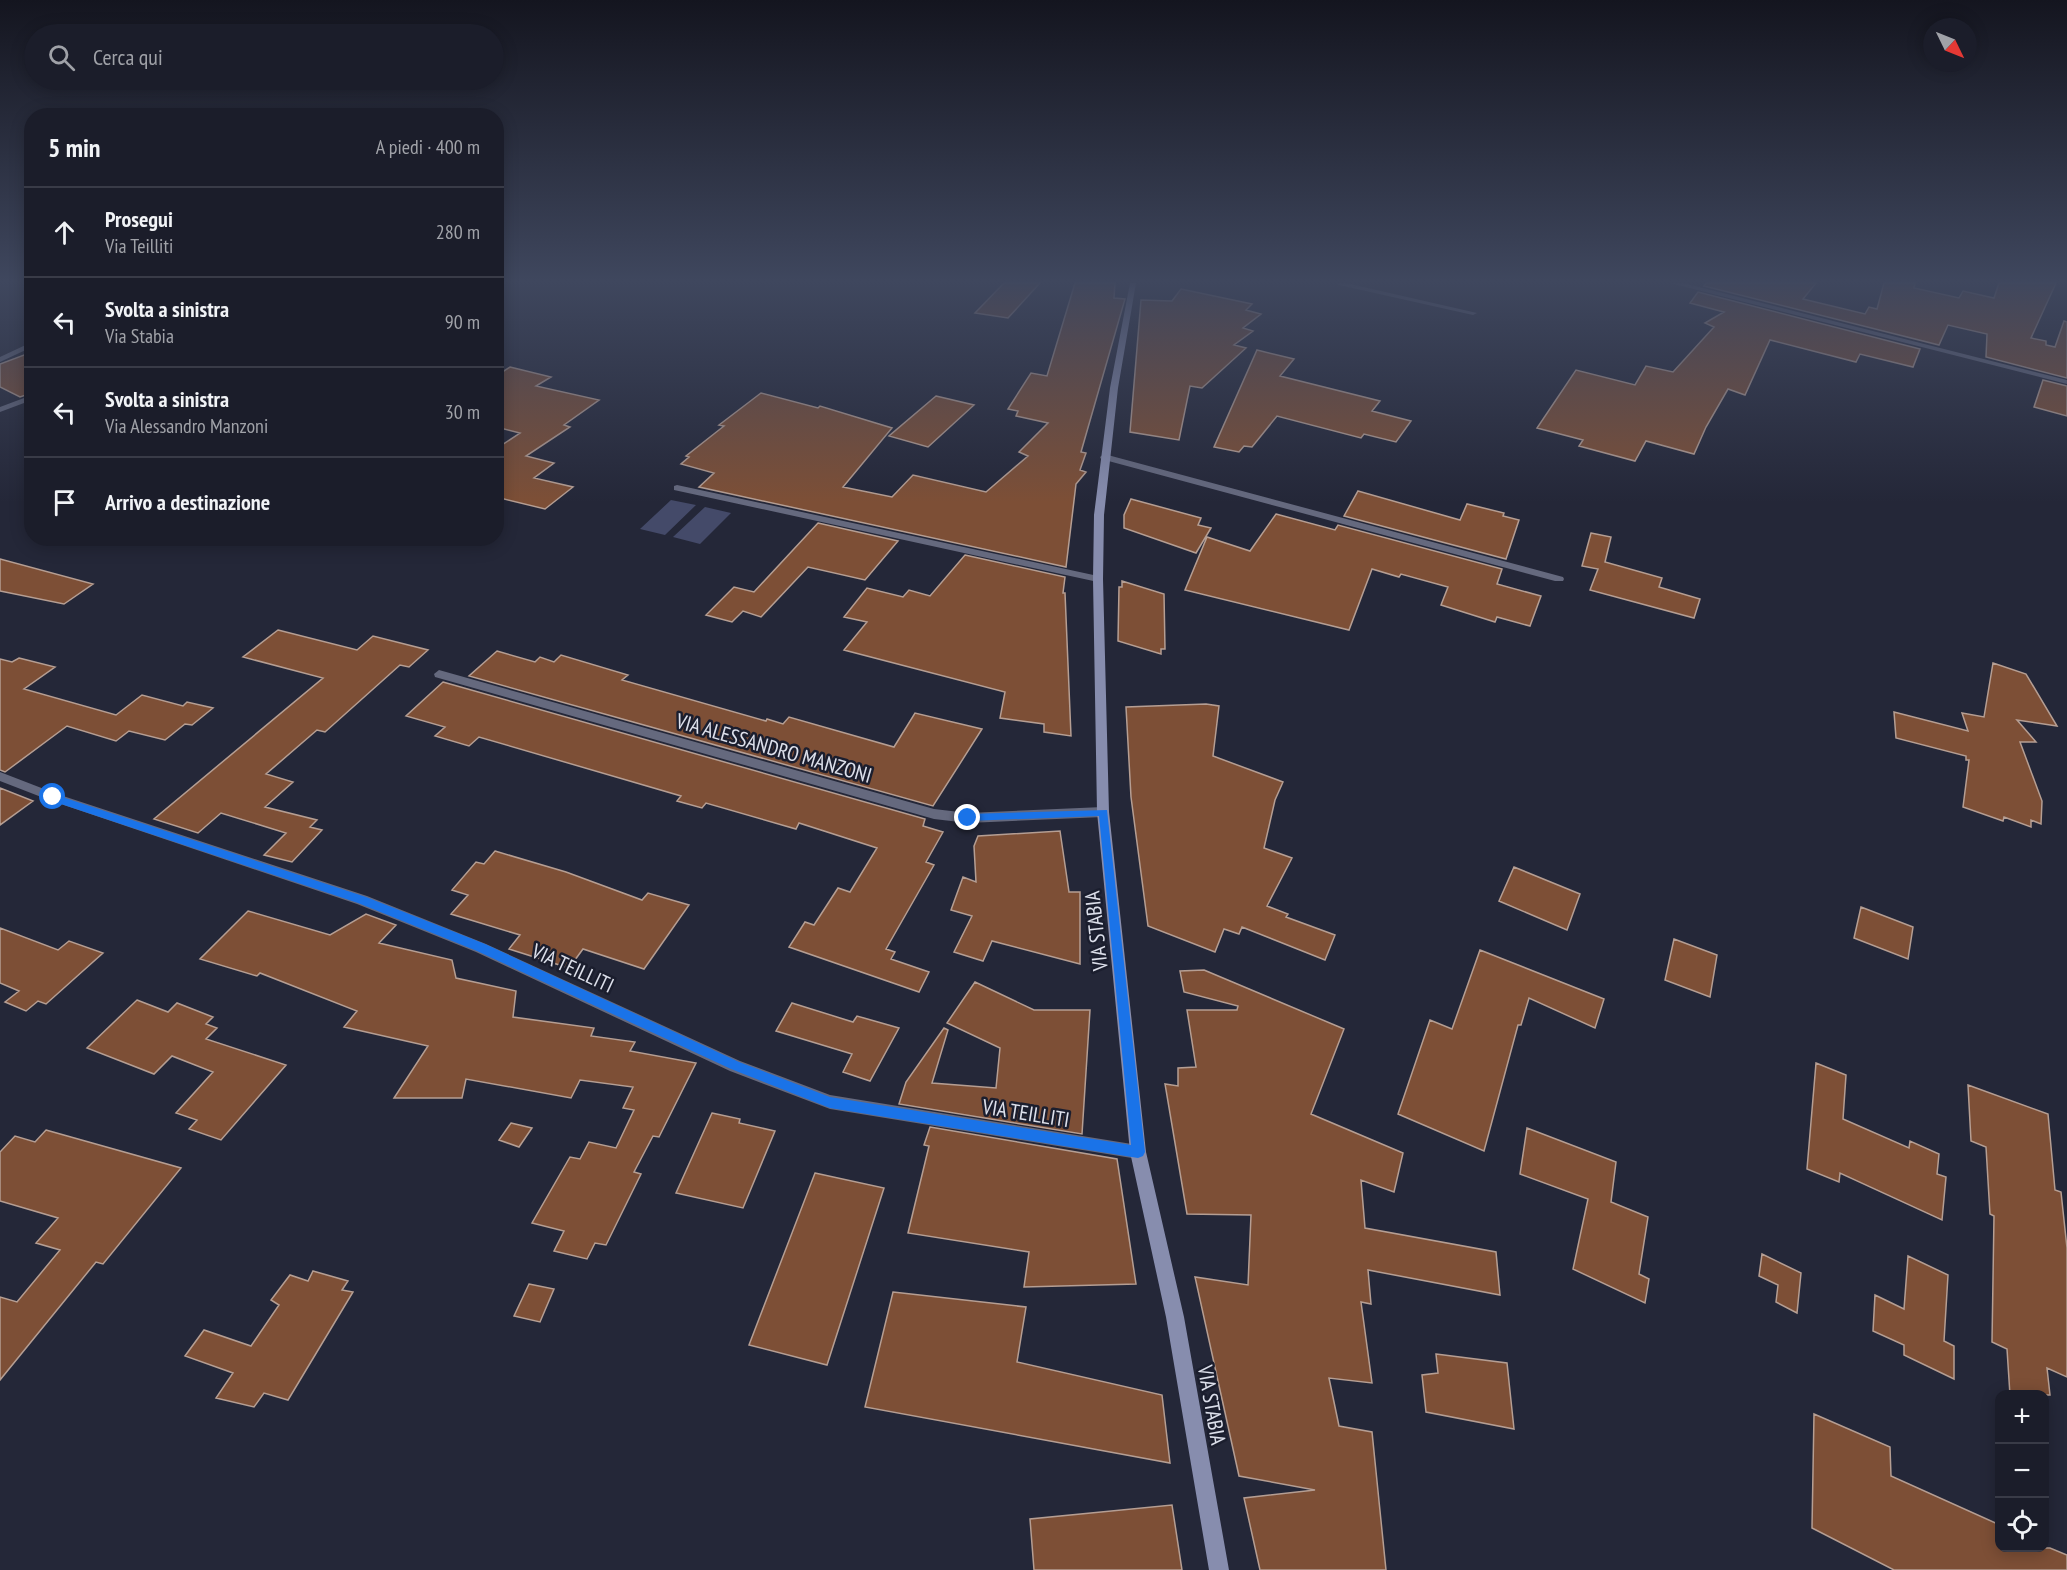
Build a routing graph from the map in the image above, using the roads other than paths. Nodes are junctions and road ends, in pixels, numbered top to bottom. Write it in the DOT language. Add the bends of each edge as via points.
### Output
graph roads {
  1 [pos="1119,356"];
  2 [pos="1965,356"];
  3 [pos="2067,382"];
  4 [pos="24,400"];
  5 [pos="0,410"];
  6 [pos="1104,457"];
  7 [pos="677,488"];
  8 [pos="1098,579"];
  9 [pos="1559,579"];
  10 [pos="439,674"];
  11 [pos="0,776"];
  12 [pos="1103,812"];
  13 [pos="1138,1152"];
  14 [pos="1219,1570"];
  1 -- 6 [label="main road, VIA STABIA"];
  2 -- 3 [label="street"];
  4 -- 5 [label="street"];
  6 -- 8 [label="main road, VIA STABIA"];
  6 -- 9 [label="street"];
  7 -- 8 [label="street"];
  8 -- 12 [label="main road, VIA STABIA"];
  10 -- 12 [label="street, VIA ALESSANDRO MANZONI" via="934,814 968,818"];
  11 -- 13 [label="street, VIA TEILLITI" via="362,900 481,948 735,1066 830,1102"];
  12 -- 13 [label="main road, VIA STABIA"];
  13 -- 14 [label="main road, VIA STABIA" via="1175,1317"];
}
